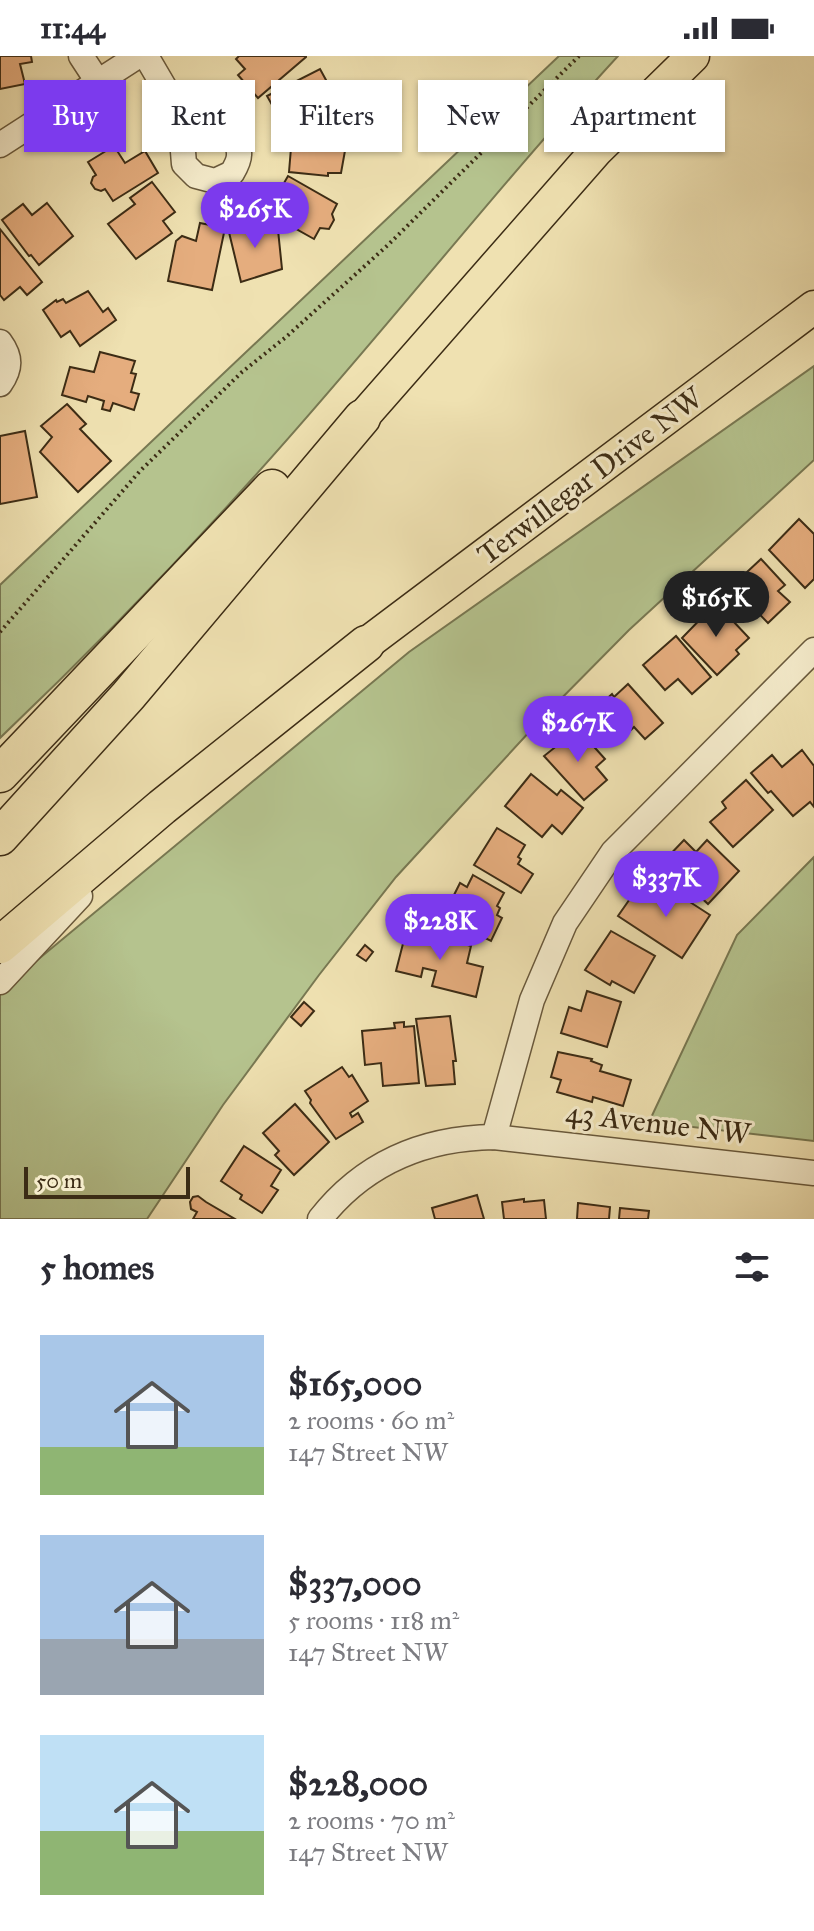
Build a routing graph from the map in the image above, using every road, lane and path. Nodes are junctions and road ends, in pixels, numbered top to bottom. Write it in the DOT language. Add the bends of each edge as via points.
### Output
graph roads {
  1 [pos="81,56"];
  2 [pos="138,56"];
  3 [pos="146,56"];
  4 [pos="579,56"];
  5 [pos="693,56"];
  6 [pos="97,80"];
  7 [pos="101,80"];
  8 [pos="160,80"];
  9 [pos="24,130"];
  10 [pos="0,145"];
  11 [pos="814,307"];
  12 [pos="0,342"];
  13 [pos="0,384"];
  14 [pos="362,418"];
  15 [pos="0,632"];
  16 [pos="366,644"];
  17 [pos="814,650"];
  18 [pos="0,774"];
  19 [pos="162,807"];
  20 [pos="0,837"];
  21 [pos="0,945"];
  22 [pos="0,982"];
  23 [pos="494,1137"];
  24 [pos="814,1173"];
  25 [pos="320,1219"];
  1 -- 6 [label="street"];
  2 -- 7 [label="street"];
  3 -- 8 [label="street"];
  4 -- 15 [label="path" via="388,245 242,372 140,471"];
  5 -- 14 [label="main road" via="597,150"];
  9 -- 10 [label="street"];
  11 -- 16 [label="main road, Terwillegar Drive NW"];
  12 -- 13 [label="street" via="8,353 9,369"];
  14 -- 18 [label="highway" via="270,490"];
  14 -- 20 [label="highway" via="128,696"];
  16 -- 19 [label="highway"];
  17 -- 23 [label="street" via="613,852 565,923 532,1000"];
  19 -- 21 [label="highway"];
  19 -- 22 [label="street"];
  23 -- 24 [label="street, 43 Avenue NW"];
  23 -- 25 [label="street, 43 Avenue NW" via="448,1140 404,1153 346,1190"];
}
